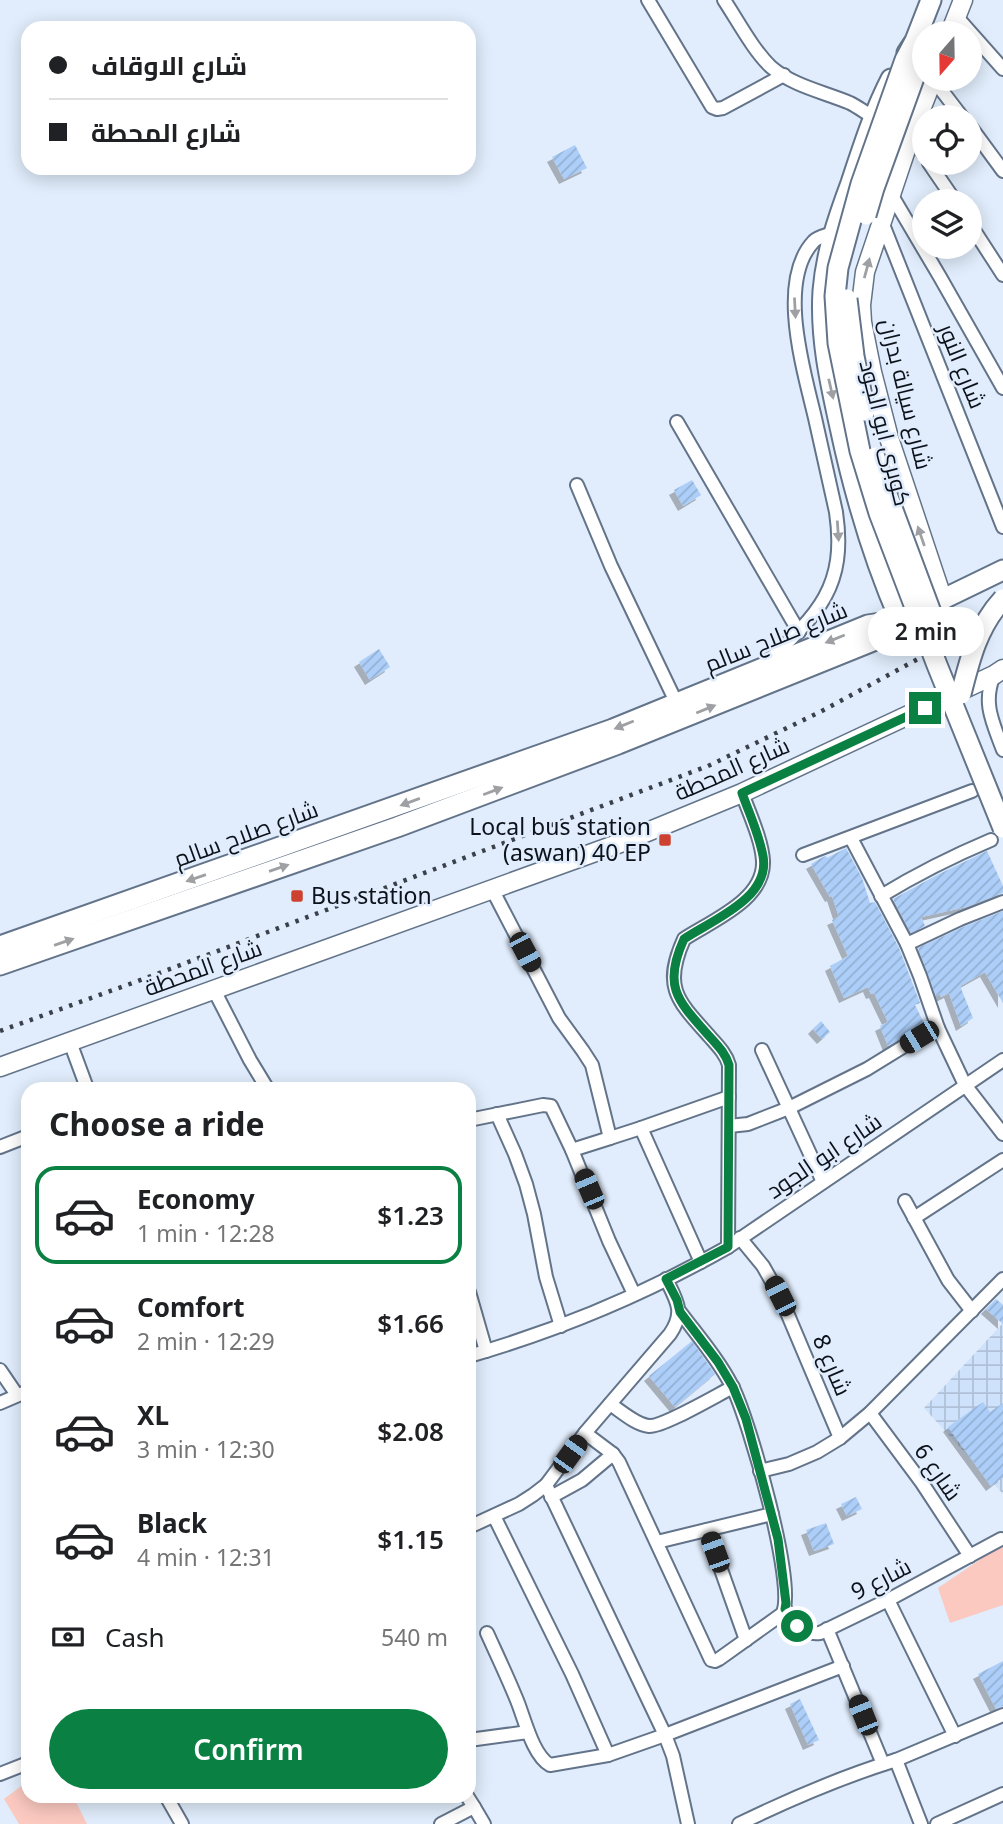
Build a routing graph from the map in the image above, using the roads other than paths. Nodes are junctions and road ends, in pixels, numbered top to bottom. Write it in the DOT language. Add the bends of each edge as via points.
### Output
graph roads {
  1 [pos="648,0"];
  2 [pos="724,0"];
  3 [pos="931,0"];
  4 [pos="943,0"];
  5 [pos="960,8"];
  6 [pos="927,21"];
  7 [pos="933,21"];
  8 [pos="912,53"];
  9 [pos="912,53"];
  10 [pos="1003,69"];
  11 [pos="784,75"];
  12 [pos="912,75"];
  13 [pos="928,91"];
  14 [pos="942,91"];
  15 [pos="953,105"];
  16 [pos="873,117"];
  17 [pos="911,135"];
  18 [pos="982,139"];
  19 [pos="999,155"];
  20 [pos="1003,170"];
  21 [pos="891,194"];
  22 [pos="881,221"];
  23 [pos="833,233"];
  24 [pos="982,243"];
  25 [pos="1003,275"];
  26 [pos="1003,388"];
  27 [pos="677,422"];
  28 [pos="577,485"];
  29 [pos="1003,527"];
  30 [pos="1003,570"];
  31 [pos="1003,599"];
  32 [pos="943,600"];
  33 [pos="900,620"];
  34 [pos="799,632"];
  35 [pos="758,671"];
  36 [pos="998,672"];
  37 [pos="961,694"];
  38 [pos="677,704"];
  39 [pos="998,722"];
  40 [pos="1003,750"];
  41 [pos="972,791"];
  42 [pos="742,793"];
  43 [pos="1003,796"];
  44 [pos="997,834"];
  45 [pos="851,838"];
  46 [pos="803,855"];
  47 [pos="492,889"];
  48 [pos="881,896"];
  49 [pos="1003,902"];
  50 [pos="906,944"];
  51 [pos="0,946"];
  52 [pos="0,965"];
  53 [pos="214,990"];
  54 [pos="938,1028"];
  55 [pos="70,1042"];
  56 [pos="762,1050"];
  57 [pos="1003,1060"];
  58 [pos="0,1067"];
  59 [pos="85,1082"];
  60 [pos="263,1082"];
  61 [pos="965,1085"];
  62 [pos="729,1097"];
  63 [pos="789,1108"];
  64 [pos="497,1114"];
  65 [pos="476,1118"];
  66 [pos="729,1126"];
  67 [pos="641,1128"];
  68 [pos="1003,1134"];
  69 [pos="610,1138"];
  70 [pos="21,1139"];
  71 [pos="0,1147"];
  72 [pos="572,1150"];
  73 [pos="1003,1160"];
  74 [pos="823,1182"];
  75 [pos="905,1201"];
  76 [pos="914,1218"];
  77 [pos="740,1238"];
  78 [pos="728,1247"];
  79 [pos="701,1262"];
  80 [pos="666,1279"];
  81 [pos="1003,1279"];
  82 [pos="634,1294"];
  83 [pos="972,1311"];
  84 [pos="680,1312"];
  85 [pos="476,1316"];
  86 [pos="561,1326"];
  87 [pos="486,1351"];
  88 [pos="476,1354"];
  89 [pos="0,1370"];
  90 [pos="733,1387"];
  91 [pos="21,1392"];
  92 [pos="21,1393"];
  93 [pos="0,1403"];
  94 [pos="610,1404"];
  95 [pos="870,1413"];
  96 [pos="585,1433"];
  97 [pos="840,1438"];
  98 [pos="612,1454"];
  99 [pos="760,1471"];
  100 [pos="548,1491"];
  101 [pos="772,1514"];
  102 [pos="494,1516"];
  103 [pos="476,1524"];
  104 [pos="707,1530"];
  105 [pos="1000,1539"];
  106 [pos="657,1542"];
  107 [pos="970,1556"];
  108 [pos="888,1600"];
  109 [pos="785,1609"];
  110 [pos="827,1629"];
  111 [pos="487,1633"];
  112 [pos="747,1640"];
  113 [pos="843,1666"];
  114 [pos="1003,1715"];
  115 [pos="528,1732"];
  116 [pos="665,1735"];
  117 [pos="955,1736"];
  118 [pos="476,1739"];
  119 [pos="608,1755"];
  120 [pos="896,1760"];
  121 [pos="883,1764"];
  122 [pos="21,1766"];
  123 [pos="0,1774"];
  124 [pos="1003,1794"];
  125 [pos="170,1803"];
  126 [pos="471,1803"];
  127 [pos="474,1807"];
  128 [pos="182,1824"];
  129 [pos="441,1824"];
  130 [pos="484,1824"];
  131 [pos="688,1824"];
  132 [pos="739,1824"];
  133 [pos="921,1824"];
  134 [pos="937,1824"];
  1 -- 11 [label="street" via="712,107 723,108"];
  2 -- 11 [label="street" via="763,57"];
  3 -- 6 [label="main road"];
  4 -- 7 [label="main road"];
  5 -- 10 [label="street"];
  8 -- 16 [label="main road" via="898,66"];
  9 -- 44 [label="main road, كوبرى ابو الجود, bridge" via="905,60 854,208 837,275 836,327 872,493"];
  11 -- 16 [label="street"];
  12 -- 37 [label="main road, كوبرى ابو الجود, bridge" via="854,254 848,311 879,469"];
  13 -- 17 [label="main road, شارع سيالة بدران"];
  14 -- 15 [label="street"];
  16 -- 23 [label="main road"];
  17 -- 21 [label="main road, شارع سيالة بدران"];
  18 -- 19 [label="street"];
  19 -- 20 [label="street"];
  21 -- 22 [label="main road, شارع سيالة بدران"];
  21 -- 26 [label="street"];
  22 -- 29 [label="street, شارع النور"];
  32 -- 22 [label="main road, شارع سيالة بدران, one-way" via="889,438 862,322 864,272"];
  23 -- 33 [label="main road, one-way" via="823,293 828,377 864,523"];
  23 -- 34 [label="street, one-way" via="816,239 804,257 795,297 801,356 839,533 829,587 814,616"];
  24 -- 25 [label="street"];
  27 -- 34 [label="street"];
  28 -- 38 [label="street"];
  30 -- 32 [label="main road"];
  31 -- 37 [label="main road, bridge" via="971,652"];
  32 -- 33 [label="main road"];
  33 -- 35 [label="main road, شارع صلاح سالم, one-way" via="868,625"];
  52 -- 33 [label="main road, شارع صلاح سالم, one-way" via="397,827 618,744 873,641"];
  34 -- 35 [label="street"];
  35 -- 38 [label="main road, شارع صلاح سالم"];
  36 -- 39 [label="street" via="988,689 988,707"];
  36 -- 42 [label="main road, شارع المحطة"];
  37 -- 43 [label="main road, كوبرى ابو الجود"];
  38 -- 51 [label="main road, شارع صلاح سالم, one-way"];
  39 -- 40 [label="street"];
  41 -- 45 [label="street"];
  42 -- 47 [label="main road, شارع المحطة"];
  42 -- 62 [label="street" via="763,858 761,876 748,897 684,939 673,979 688,1012 727,1059"];
  44 -- 48 [label="street"];
  45 -- 46 [label="street"];
  45 -- 48 [label="street"];
  47 -- 53 [label="main road, شارع المحطة"];
  47 -- 69 [label="street" via="559,1018 592,1065"];
  48 -- 50 [label="street"];
  49 -- 50 [label="street"];
  50 -- 54 [label="street"];
  53 -- 55 [label="main road, شارع المحطة"];
  53 -- 60 [label="street"];
  54 -- 61 [label="street"];
  54 -- 63 [label="street"];
  55 -- 58 [label="main road, شارع المحطة"];
  55 -- 59 [label="street"];
  56 -- 63 [label="street"];
  57 -- 61 [label="street, شارع ابو الجود"];
  61 -- 68 [label="street"];
  61 -- 74 [label="street, شارع ابو الجود"];
  62 -- 66 [label="street"];
  62 -- 67 [label="street"];
  63 -- 66 [label="street" via="748,1124"];
  63 -- 74 [label="street"];
  64 -- 65 [label="street"];
  64 -- 72 [label="street" via="551,1106"];
  64 -- 86 [label="street" via="526,1184"];
  66 -- 78 [label="street"];
  67 -- 69 [label="street"];
  67 -- 79 [label="street"];
  69 -- 72 [label="street"];
  70 -- 71 [label="street"];
  72 -- 82 [label="street"];
  73 -- 76 [label="street"];
  74 -- 77 [label="street, شارع ابو الجود"];
  75 -- 76 [label="street"];
  76 -- 83 [label="street" via="948,1280"];
  77 -- 78 [label="street, شارع ابو الجود"];
  77 -- 97 [label="street, شارع 8" via="780,1296"];
  78 -- 79 [label="street, شارع ابو الجود"];
  79 -- 80 [label="street, شارع ابو الجود"];
  80 -- 82 [label="street, شارع ابو الجود"];
  80 -- 84 [label="street"];
  81 -- 83 [label="street"];
  82 -- 86 [label="street, شارع ابو الجود"];
  83 -- 95 [label="street"];
  84 -- 90 [label="street"];
  84 -- 94 [label="street" via="670,1334"];
  85 -- 87 [label="street"];
  86 -- 87 [label="street, شارع ابو الجود"];
  87 -- 88 [label="street, شارع ابو الجود"];
  89 -- 91 [label="street"];
  90 -- 94 [label="street" via="653,1426"];
  90 -- 99 [label="street"];
  92 -- 93 [label="street"];
  94 -- 96 [label="street"];
  95 -- 97 [label="street"];
  95 -- 107 [label="street, شارع 6"];
  96 -- 98 [label="street"];
  96 -- 100 [label="street"];
  97 -- 99 [label="street" via="789,1464"];
  98 -- 100 [label="street" via="582,1480"];
  98 -- 106 [label="street"];
  99 -- 101 [label="street"];
  100 -- 102 [label="street"];
  100 -- 116 [label="street"];
  101 -- 104 [label="street"];
  101 -- 109 [label="street"];
  102 -- 103 [label="street"];
  102 -- 119 [label="street"];
  104 -- 106 [label="street"];
  104 -- 112 [label="street"];
  105 -- 107 [label="street, شارع 9"];
  106 -- 112 [label="street" via="711,1660"];
  107 -- 108 [label="street, شارع 9"];
  108 -- 110 [label="street, شارع 9"];
  108 -- 117 [label="street"];
  109 -- 110 [label="street" via="803,1631 811,1634"];
  109 -- 112 [label="street"];
  110 -- 113 [label="street"];
  111 -- 115 [label="street"];
  113 -- 116 [label="street"];
  113 -- 121 [label="street"];
  114 -- 117 [label="street"];
  115 -- 118 [label="street"];
  115 -- 119 [label="street" via="546,1764"];
  116 -- 119 [label="street"];
  116 -- 131 [label="street"];
  117 -- 120 [label="street"];
  120 -- 121 [label="street"];
  120 -- 133 [label="street"];
  121 -- 132 [label="street"];
  122 -- 123 [label="street"];
  124 -- 134 [label="street"];
  125 -- 128 [label="street"];
  126 -- 127 [label="street"];
  127 -- 129 [label="street"];
  127 -- 130 [label="street"];
}
